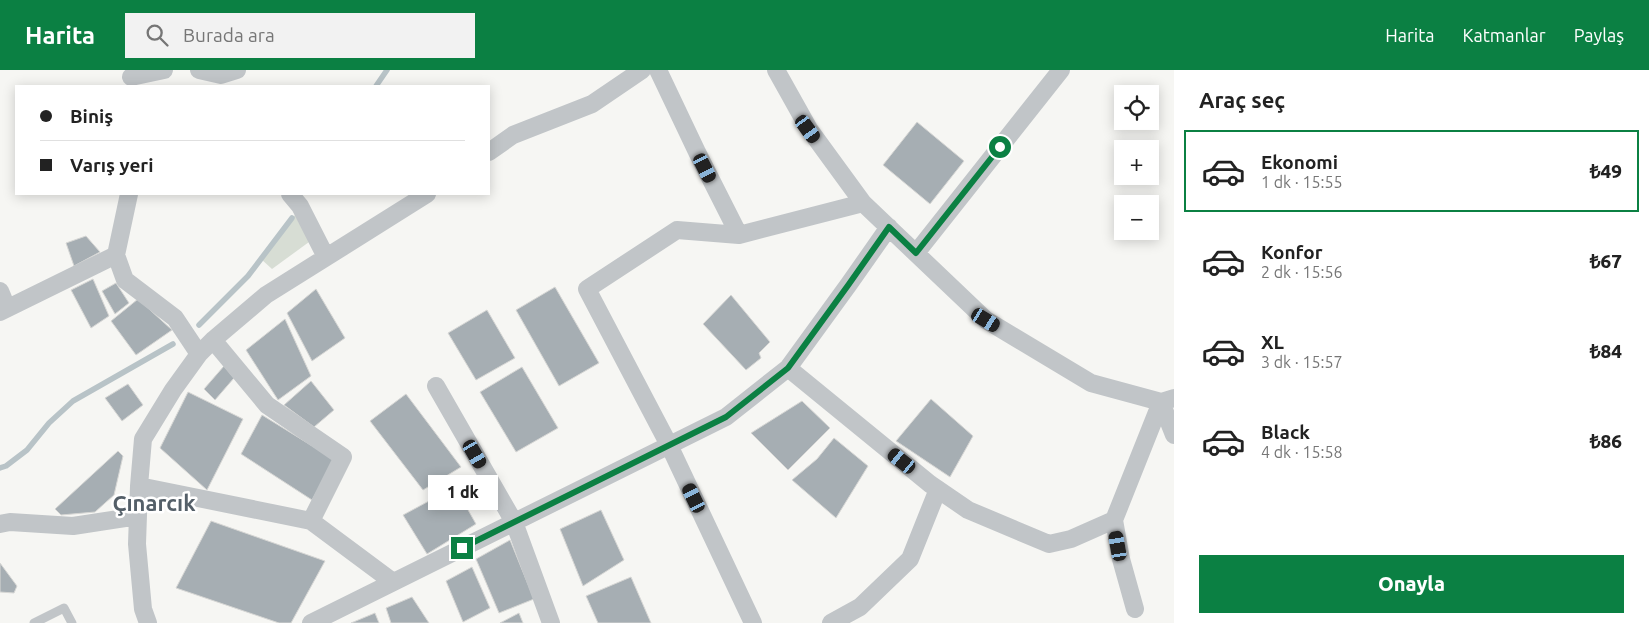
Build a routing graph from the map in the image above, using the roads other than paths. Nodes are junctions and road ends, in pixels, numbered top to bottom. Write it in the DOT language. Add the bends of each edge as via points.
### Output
graph roads {
  1 [pos="164,70"];
  2 [pos="200,70"];
  3 [pos="642,70"];
  4 [pos="658,70"];
  5 [pos="776,70"];
  6 [pos="1061,70"];
  7 [pos="228,77"];
  8 [pos="130,78"];
  9 [pos="490,151"];
  10 [pos="128,195"];
  11 [pos="291,195"];
  12 [pos="425,195"];
  13 [pos="863,203"];
  14 [pos="889,227"];
  15 [pos="739,235"];
  16 [pos="916,253"];
  17 [pos="116,255"];
  18 [pos="326,257"];
  19 [pos="0,291"];
  20 [pos="4,310"];
  21 [pos="213,340"];
  22 [pos="199,354"];
  23 [pos="788,368"];
  24 [pos="436,386"];
  25 [pos="1167,400"];
  26 [pos="1174,435"];
  27 [pos="669,445"];
  28 [pos="139,486"];
  29 [pos="938,489"];
  30 [pos="138,516"];
  31 [pos="1114,520"];
  32 [pos="311,521"];
  33 [pos="514,522"];
  34 [pos="0,524"];
  35 [pos="393,582"];
  36 [pos="1135,609"];
  37 [pos="34,623"];
  38 [pos="72,623"];
  39 [pos="148,623"];
  40 [pos="311,623"];
  41 [pos="551,623"];
  42 [pos="754,623"];
  43 [pos="830,623"];
  1 -- 8 [label="street"];
  2 -- 7 [label="street"];
  3 -- 9 [label="street" via="592,104 513,135"];
  4 -- 15 [label="street"];
  5 -- 13 [label="street" via="808,129"];
  6 -- 16 [label="street"];
  10 -- 17 [label="street"];
  11 -- 18 [label="street" via="300,206"];
  12 -- 18 [label="street"];
  13 -- 14 [label="street"];
  13 -- 15 [label="street"];
  14 -- 16 [label="street"];
  14 -- 23 [label="street"];
  15 -- 27 [label="street" via="677,230 587,289"];
  16 -- 25 [label="street" via="986,320 1091,383"];
  17 -- 20 [label="street"];
  17 -- 22 [label="street" via="125,280 175,318"];
  18 -- 21 [label="street" via="266,295"];
  19 -- 20 [label="street"];
  21 -- 22 [label="street"];
  21 -- 32 [label="street" via="267,406 343,457"];
  22 -- 28 [label="street" via="143,439"];
  23 -- 27 [label="street" via="726,417"];
  23 -- 29 [label="street"];
  24 -- 33 [label="street"];
  25 -- 26 [label="street"];
  25 -- 31 [label="street"];
  27 -- 33 [label="street"];
  27 -- 42 [label="street"];
  28 -- 30 [label="street"];
  28 -- 32 [label="street"];
  29 -- 31 [label="street" via="968,510 1049,544 1071,539"];
  29 -- 43 [label="street" via="910,559 860,607"];
  30 -- 34 [label="street" via="73,526"];
  30 -- 39 [label="street" via="142,600"];
  31 -- 36 [label="street"];
  32 -- 35 [label="street"];
  33 -- 35 [label="street"];
  33 -- 41 [label="street"];
  35 -- 40 [label="street"];
  37 -- 38 [label="lane" via="64,608"];
}
